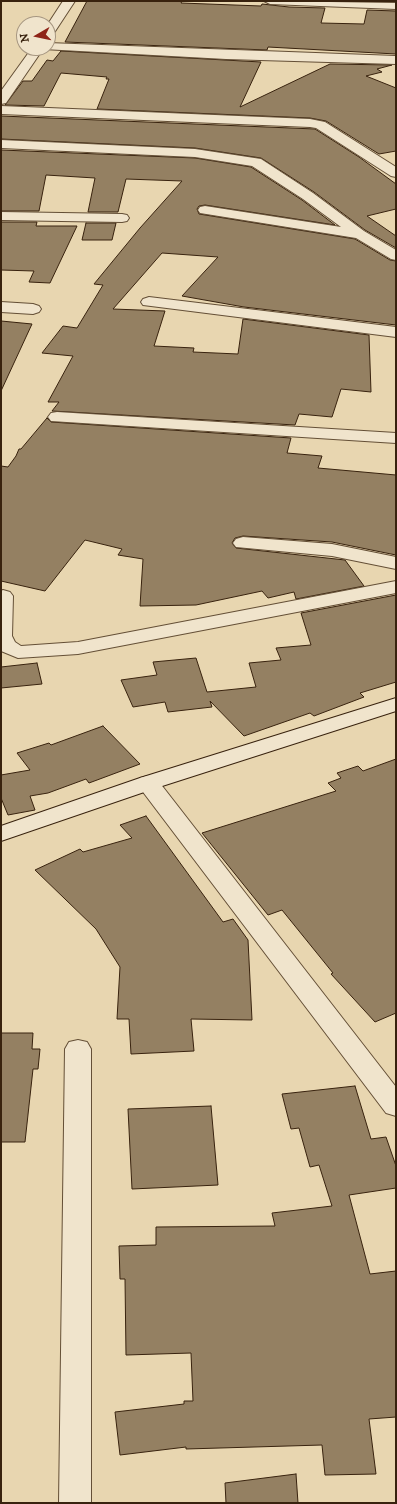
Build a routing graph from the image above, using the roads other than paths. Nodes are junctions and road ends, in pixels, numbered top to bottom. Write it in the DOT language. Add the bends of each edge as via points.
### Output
graph roads {
  1 [pos="69,1"];
  2 [pos="270,1"];
  3 [pos="396,6"];
  4 [pos="56,21"];
  5 [pos="56,47"];
  6 [pos="33,56"];
  7 [pos="396,60"];
  8 [pos="1,103"];
  9 [pos="1,144"];
  10 [pos="396,173"];
  11 [pos="205,210"];
  12 [pos="1,216"];
  13 [pos="122,218"];
  14 [pos="359,234"];
  15 [pos="396,256"];
  16 [pos="149,302"];
  17 [pos="1,307"];
  18 [pos="33,309"];
  19 [pos="396,332"];
  20 [pos="57,417"];
  21 [pos="396,438"];
  22 [pos="243,543"];
  23 [pos="396,563"];
  24 [pos="396,587"];
  25 [pos="3,596"];
  26 [pos="396,704"];
  27 [pos="148,783"];
  28 [pos="1,834"];
  29 [pos="78,1049"];
  30 [pos="396,1106"];
  31 [pos="74,1503"];
  1 -- 4 [label="street"];
  2 -- 3 [label="street"];
  5 -- 7 [label="street"];
  6 -- 8 [label="street"];
  8 -- 10 [label="street" via="320,125"];
  9 -- 14 [label="street" via="195,153 256,162"];
  11 -- 14 [label="street"];
  12 -- 13 [label="street"];
  14 -- 15 [label="street"];
  16 -- 19 [label="street"];
  17 -- 18 [label="street"];
  20 -- 21 [label="street"];
  22 -- 23 [label="street" via="332,550"];
  24 -- 25 [label="street" via="78,648 18,652 6,646 2,636"];
  26 -- 27 [label="street"];
  27 -- 28 [label="street"];
  27 -- 30 [label="street"];
  29 -- 31 [label="street"];
}
